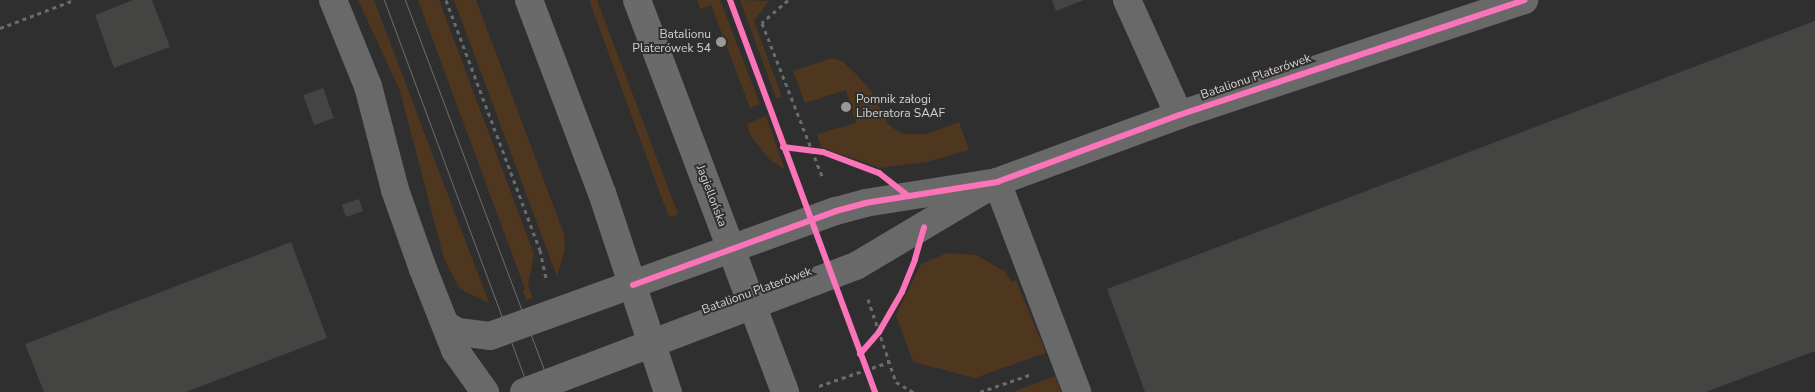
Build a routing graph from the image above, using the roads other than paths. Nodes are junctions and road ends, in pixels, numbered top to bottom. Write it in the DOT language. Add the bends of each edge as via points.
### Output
graph roads {
  1 [pos="333,0"];
  2 [pos="529,0"];
  3 [pos="637,0"];
  4 [pos="1127,0"];
  5 [pos="1524,0"];
  6 [pos="1179,115"];
  7 [pos="997,182"];
  8 [pos="731,250"];
  9 [pos="633,285"];
  10 [pos="751,305"];
  11 [pos="446,325"];
  12 [pos="651,342"];
  13 [pos="485,392"];
  14 [pos="524,392"];
  15 [pos="668,392"];
  16 [pos="784,392"];
  17 [pos="1077,392"];
  1 -- 11 [label="street" via="368,86 403,218"];
  2 -- 9 [label="main road"];
  3 -- 8 [label="main road, Jagiellońska"];
  4 -- 6 [label="street"];
  5 -- 6 [label="street, Batalionu Platerówek"];
  6 -- 7 [label="street, Batalionu Platerówek"];
  7 -- 8 [label="street, Batalionu Platerówek" via="865,203"];
  7 -- 10 [label="street, Batalionu Platerówek" via="863,263"];
  7 -- 17 [label="street"];
  8 -- 9 [label="street, Batalionu Platerówek"];
  8 -- 10 [label="main road, Jagiellońska"];
  9 -- 11 [label="street, Batalionu Platerówek" via="490,336 458,332"];
  9 -- 12 [label="main road"];
  10 -- 12 [label="street, Batalionu Platerówek"];
  10 -- 16 [label="main road, Jagiellońska"];
  11 -- 13 [label="street" via="455,350"];
  12 -- 14 [label="street, Batalionu Platerówek"];
  12 -- 15 [label="main road"];
}
